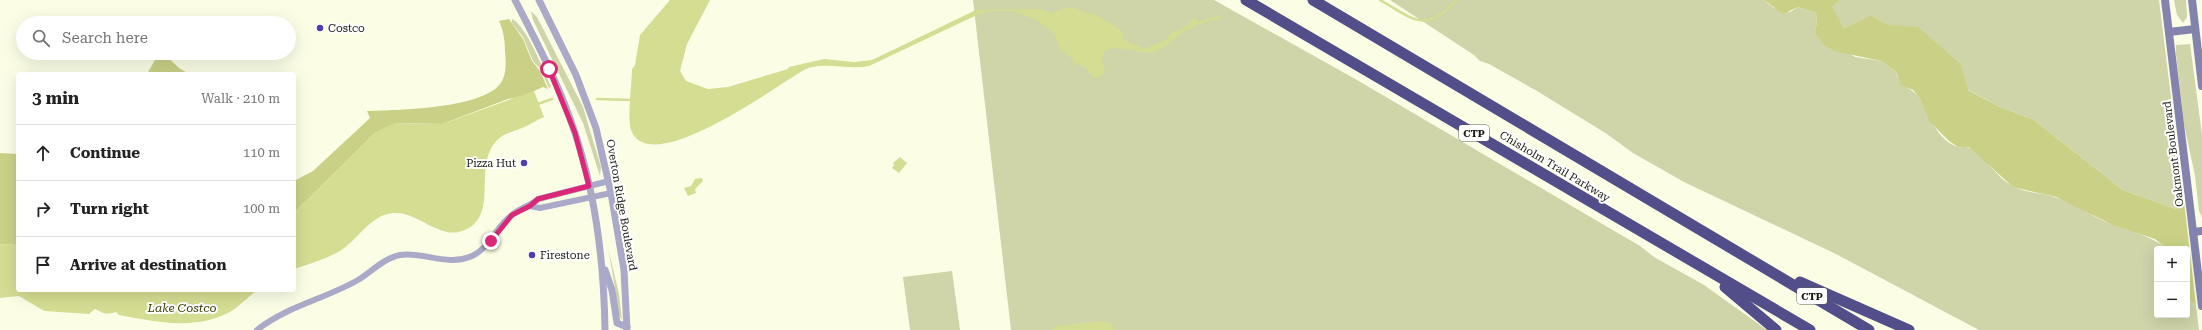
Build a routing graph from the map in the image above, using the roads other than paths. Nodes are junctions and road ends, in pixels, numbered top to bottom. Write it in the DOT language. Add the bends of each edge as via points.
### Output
graph roads {
  1 [pos="515,0"];
  2 [pos="539,0"];
  3 [pos="1246,0"];
  4 [pos="1313,0"];
  5 [pos="2165,0"];
  6 [pos="2192,0"];
  7 [pos="2195,28"];
  8 [pos="2169,32"];
  9 [pos="2202,86"];
  10 [pos="609,181"];
  11 [pos="589,186"];
  12 [pos="611,193"];
  13 [pos="592,198"];
  14 [pos="530,206"];
  15 [pos="2198,232"];
  16 [pos="603,262"];
  17 [pos="1756,262"];
  18 [pos="1701,268"];
  19 [pos="2202,306"];
  20 [pos="627,328"];
  21 [pos="257,330"];
  22 [pos="605,330"];
  23 [pos="1776,330"];
  24 [pos="1810,330"];
  25 [pos="1869,330"];
  26 [pos="1909,330"];
  1 -- 11 [label="street" via="570,119"];
  2 -- 10 [label="street, Overton Ridge Boulevard" via="576,74 593,116"];
  3 -- 18 [label="highway, Chisholm Trail Parkway / CTP"];
  4 -- 17 [label="highway, Chisholm Trail Parkway / CTP"];
  5 -- 8 [label="main road, Oakmont Boulevard"];
  6 -- 7 [label="main road"];
  7 -- 8 [label="main road"];
  7 -- 9 [label="main road"];
  8 -- 15 [label="main road, Oakmont Boulevard"];
  10 -- 11 [label="street"];
  10 -- 12 [label="street, Overton Ridge Boulevard"];
  11 -- 13 [label="street"];
  11 -- 14 [label="street" via="538,199"];
  12 -- 13 [label="street"];
  12 -- 20 [label="street, Overton Ridge Boulevard" via="624,270"];
  13 -- 14 [label="street" via="540,208"];
  13 -- 16 [label="street"];
  14 -- 21 [label="street" via="512,215 491,241 472,256 455,260 414,255 393,257 357,280 280,315"];
  15 -- 19 [label="main road, Oakmont Boulevard"];
  16 -- 20 [label="street" via="612,290 617,323"];
  16 -- 22 [label="street"];
  17 -- 25 [label="highway, Chisholm Trail Parkway / CTP"];
  17 -- 26 [label="highway"];
  18 -- 23 [label="highway"];
  18 -- 24 [label="highway, Chisholm Trail Parkway / CTP"];
}
